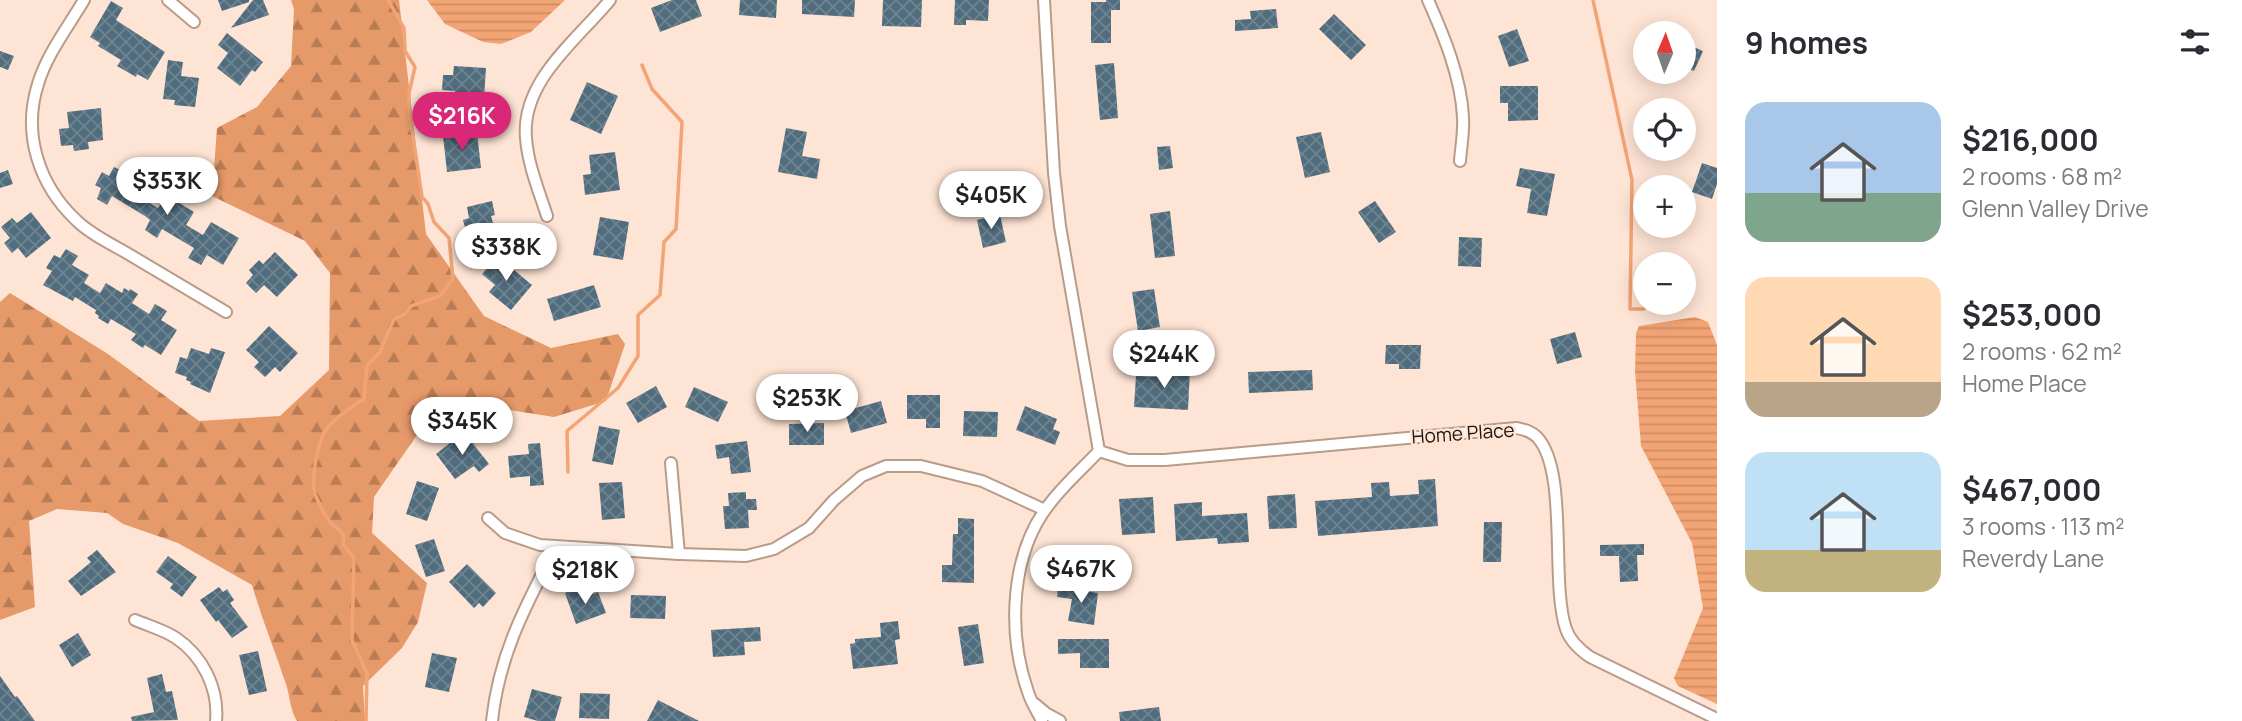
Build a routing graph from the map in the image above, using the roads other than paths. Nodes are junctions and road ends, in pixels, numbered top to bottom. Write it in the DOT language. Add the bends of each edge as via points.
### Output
graph roads {
  1 [pos="84,0"];
  2 [pos="168,0"];
  3 [pos="610,0"];
  4 [pos="1044,0"];
  5 [pos="1428,0"];
  6 [pos="194,22"];
  7 [pos="1460,161"];
  8 [pos="547,216"];
  9 [pos="226,313"];
  10 [pos="1099,451"];
  11 [pos="671,463"];
  12 [pos="1045,510"];
  13 [pos="488,519"];
  14 [pos="556,547"];
  15 [pos="680,554"];
  16 [pos="135,620"];
  17 [pos="1033,703"];
  18 [pos="1717,719"];
  19 [pos="216,721"];
  20 [pos="492,721"];
  21 [pos="1042,721"];
  22 [pos="1060,721"];
  1 -- 9 [label="street" via="46,66 34,102 33,144 48,186 77,221"];
  2 -- 6 [label="street"];
  3 -- 8 [label="street" via="548,69 533,94 526,140"];
  4 -- 10 [label="street" via="1060,226"];
  5 -- 7 [label="street" via="1457,83 1463,114"];
  10 -- 12 [label="street"];
  10 -- 18 [label="street, Home Place" via="1128,460 1165,460 1420,435 1527,430 1538,438 1549,459 1569,636 1590,657"];
  11 -- 15 [label="street"];
  12 -- 15 [label="street" via="982,481 950,472 886,466 862,476 809,528 775,549 746,556"];
  12 -- 17 [label="street" via="1026,544 1016,595 1018,643"];
  13 -- 14 [label="street" via="505,533"];
  14 -- 15 [label="street"];
  14 -- 20 [label="street" via="505,652"];
  16 -- 19 [label="street" via="173,636 195,655 216,700"];
  17 -- 21 [label="street"];
  17 -- 22 [label="street"];
}
